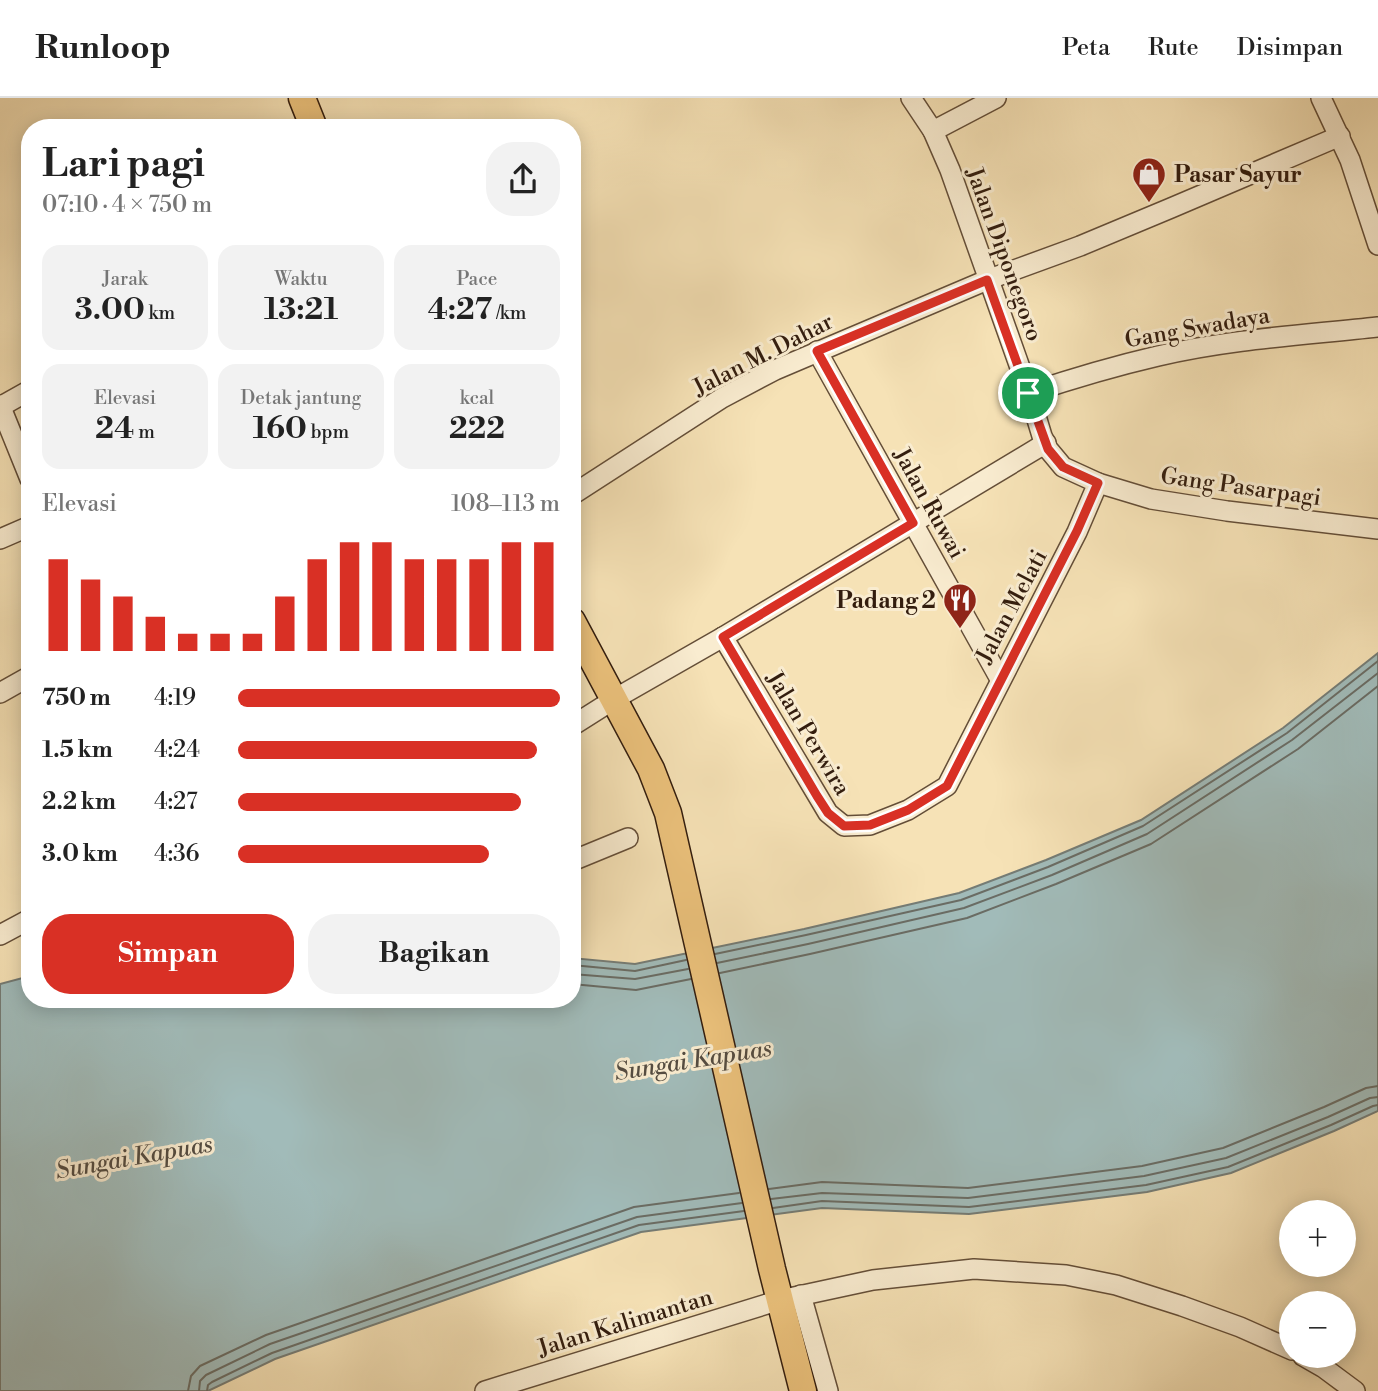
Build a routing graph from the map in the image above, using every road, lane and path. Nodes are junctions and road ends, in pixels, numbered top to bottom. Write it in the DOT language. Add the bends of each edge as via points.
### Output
graph roads {
  1 [pos="302,98"];
  2 [pos="911,98"];
  3 [pos="996,98"];
  4 [pos="1321,98"];
  5 [pos="310,119"];
  6 [pos="933,131"];
  7 [pos="1339,136"];
  8 [pos="1378,245"];
  9 [pos="987,280"];
  10 [pos="1378,327"];
  11 [pos="817,351"];
  12 [pos="1028,393"];
  13 [pos="21,395"];
  14 [pos="0,406"];
  15 [pos="1046,443"];
  16 [pos="21,457"];
  17 [pos="1098,483"];
  18 [pos="581,489"];
  19 [pos="913,523"];
  20 [pos="1378,529"];
  21 [pos="21,530"];
  22 [pos="0,540"];
  23 [pos="723,637"];
  24 [pos="581,638"];
  25 [pos="1000,679"];
  26 [pos="21,681"];
  27 [pos="0,693"];
  28 [pos="625,693"];
  29 [pos="602,707"];
  30 [pos="581,720"];
  31 [pos="947,786"];
  32 [pos="628,838"];
  33 [pos="581,857"];
  34 [pos="21,924"];
  35 [pos="0,935"];
  36 [pos="790,1297"];
  37 [pos="1279,1344"];
  38 [pos="1324,1368"];
  39 [pos="485,1391"];
  40 [pos="803,1391"];
  41 [pos="828,1391"];
  42 [pos="1354,1391"];
  1 -- 5 [label="highway"];
  2 -- 6 [label="street, Jalan Diponegoro"];
  3 -- 6 [label="street"];
  4 -- 7 [label="street"];
  6 -- 9 [label="street, Jalan Diponegoro"];
  7 -- 8 [label="street"];
  7 -- 9 [label="street, Jalan M. Dahar" via="1091,242"];
  9 -- 11 [label="street, Jalan M. Dahar"];
  9 -- 12 [label="street, Jalan Diponegoro"];
  10 -- 12 [label="street, Gang Swadaya" via="1159,355"];
  11 -- 18 [label="street, Jalan M. Dahar" via="722,398"];
  11 -- 19 [label="street, Jalan Ruwai"];
  12 -- 15 [label="street, Jalan Diponegoro"];
  13 -- 14 [label="street"];
  14 -- 16 [label="street"];
  15 -- 17 [label="street, Jalan Diponegoro" via="1063,467"];
  15 -- 19 [label="street"];
  17 -- 20 [label="street, Gang Pasarpagi" via="1151,499"];
  17 -- 25 [label="street, Jalan Melati"];
  19 -- 23 [label="street"];
  19 -- 25 [label="street, Jalan Ruwai"];
  21 -- 22 [label="street"];
  23 -- 28 [label="street"];
  23 -- 31 [label="street, Jalan Perwira" via="817,796 844,826 870,825 908,810"];
  24 -- 36 [label="highway" via="651,769 668,813 772,1269"];
  25 -- 31 [label="street, Jalan Melati"];
  26 -- 27 [label="street"];
  29 -- 30 [label="street"];
  32 -- 33 [label="street"];
  34 -- 35 [label="street"];
  36 -- 37 [label="street, Jalan Kalimantan" via="873,1280 974,1269 1066,1275 1182,1306"];
  36 -- 39 [label="street, Jalan Kalimantan"];
  36 -- 40 [label="highway"];
  36 -- 41 [label="street"];
  38 -- 42 [label="street"];
}
